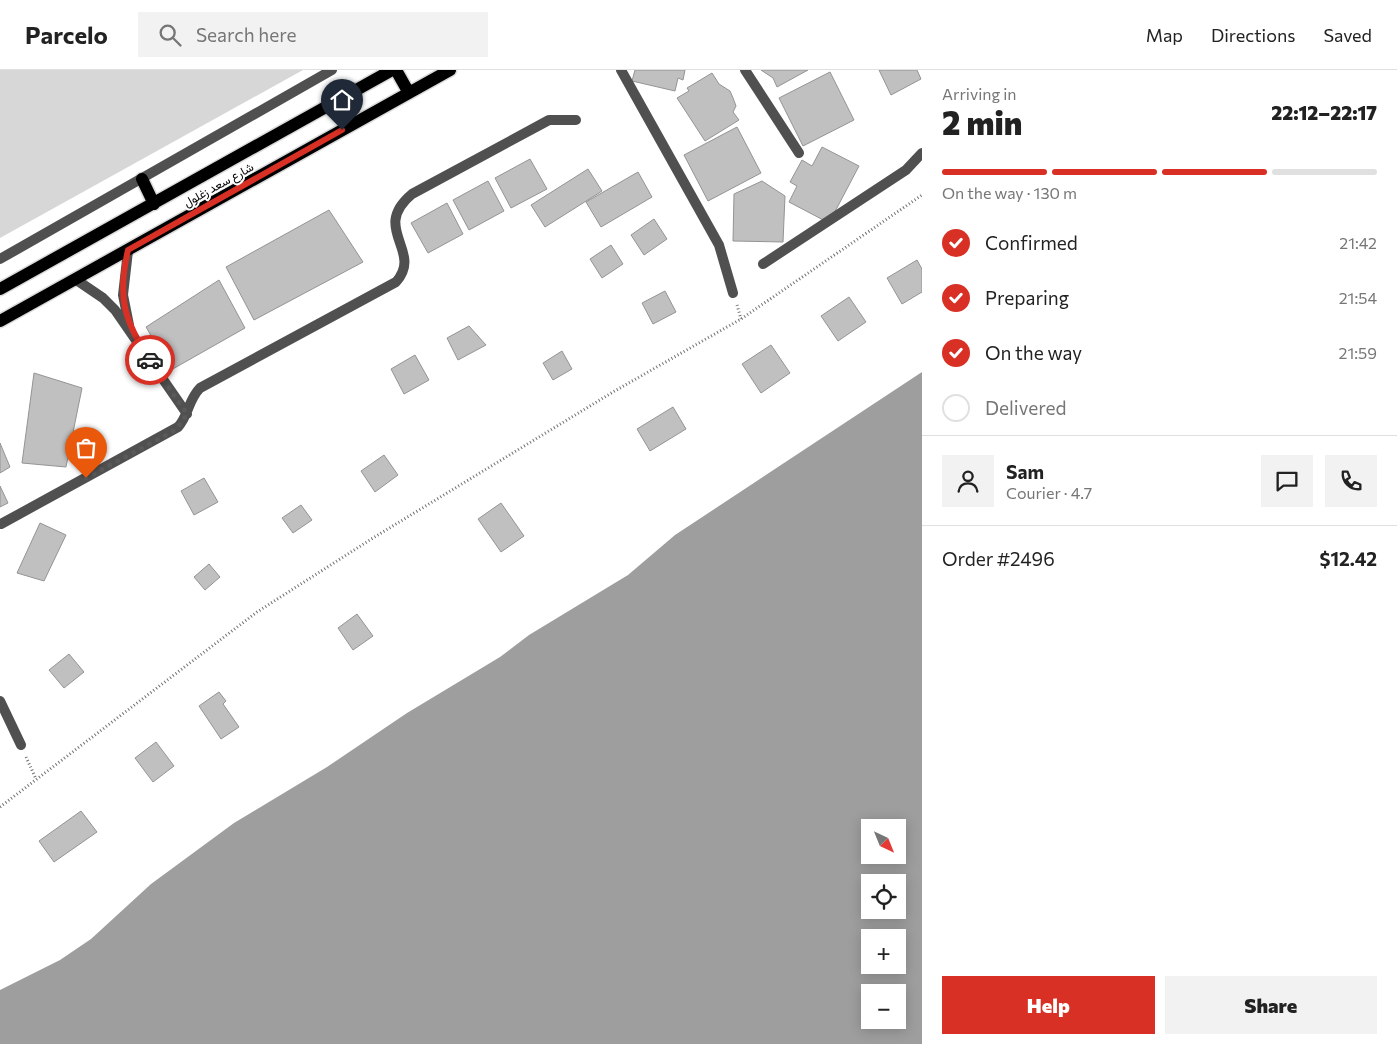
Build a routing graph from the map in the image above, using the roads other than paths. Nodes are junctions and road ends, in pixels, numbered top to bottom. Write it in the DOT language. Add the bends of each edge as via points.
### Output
graph roads {
  1 [pos="332,70"];
  2 [pos="394,70"];
  3 [pos="450,70"];
  4 [pos="621,70"];
  5 [pos="746,70"];
  6 [pos="408,93"];
  7 [pos="576,120"];
  8 [pos="799,153"];
  9 [pos="922,153"];
  10 [pos="142,179"];
  11 [pos="154,204"];
  12 [pos="128,250"];
  13 [pos="0,259"];
  14 [pos="763,264"];
  15 [pos="75,279"];
  16 [pos="0,289"];
  17 [pos="733,292"];
  18 [pos="2,321"];
  19 [pos="135,338"];
  20 [pos="187,414"];
  21 [pos="1,524"];
  22 [pos="0,701"];
  23 [pos="21,745"];
  1 -- 10 [label="street"];
  2 -- 6 [label="main road"];
  2 -- 11 [label="main road, شارع سعد زغلول"];
  3 -- 6 [label="main road, شارع سعد زغلول"];
  4 -- 17 [label="street" via="718,245"];
  5 -- 8 [label="street"];
  6 -- 12 [label="main road, شارع سعد زغلول"];
  7 -- 20 [label="street" via="549,120 412,194 398,209 395,218 394,228 405,262 396,282 200,388 189,402"];
  9 -- 14 [label="street" via="906,170"];
  10 -- 11 [label="main road"];
  10 -- 13 [label="street"];
  11 -- 16 [label="main road, شارع سعد زغلول"];
  12 -- 15 [label="main road, شارع سعد زغلول"];
  12 -- 19 [label="street" via="123,295"];
  15 -- 18 [label="main road, شارع سعد زغلول"];
  15 -- 19 [label="street" via="103,298"];
  19 -- 20 [label="street"];
  20 -- 21 [label="street" via="172,432"];
  22 -- 23 [label="street"];
}
